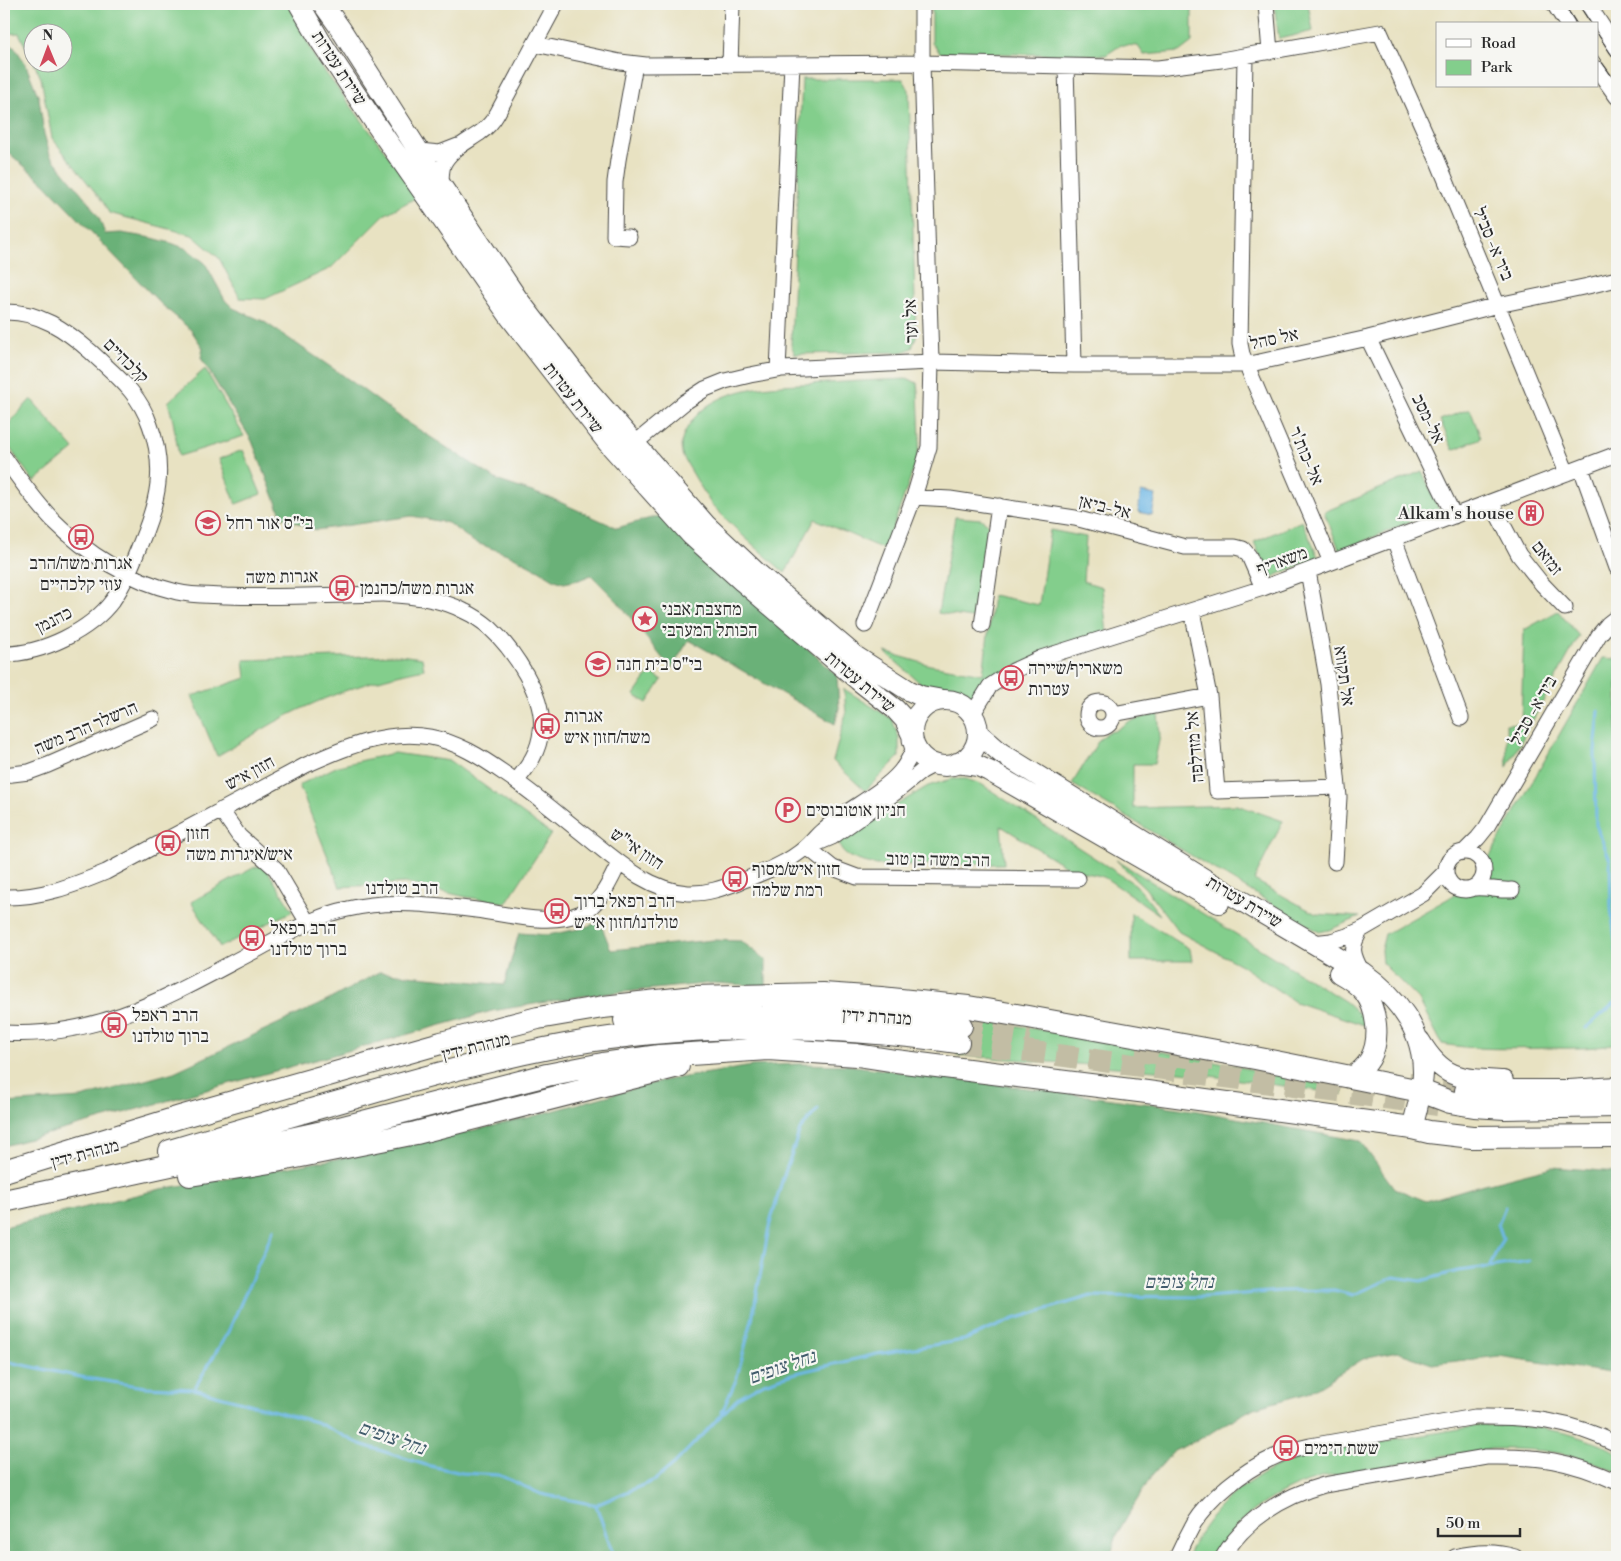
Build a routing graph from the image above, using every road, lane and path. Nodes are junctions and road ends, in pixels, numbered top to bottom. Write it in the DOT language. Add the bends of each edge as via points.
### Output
graph roads {
  1 [pos="299,4"];
  2 [pos="323,4"];
  3 [pos="556,4"];
  4 [pos="732,4"];
  5 [pos="922,4"];
  6 [pos="1266,4"];
  7 [pos="1554,4"];
  8 [pos="1588,4"];
  9 [pos="1566,22"];
  10 [pos="535,44"];
  11 [pos="1617,49"];
  12 [pos="1270,52"];
  13 [pos="1245,56"];
  14 [pos="922,63"];
  15 [pos="636,64"];
  16 [pos="730,64"];
  17 [pos="792,64"];
  18 [pos="1066,66"];
  19 [pos="1598,70"];
  20 [pos="1617,97"];
  21 [pos="464,144"];
  22 [pos="419,151"];
  23 [pos="441,185"];
  24 [pos="629,237"];
  25 [pos="1617,279"];
  26 [pos="1498,305"];
  27 [pos="4,312"];
  28 [pos="1368,338"];
  29 [pos="931,362"];
  30 [pos="1074,364"];
  31 [pos="1246,365"];
  32 [pos="778,370"];
  33 [pos="634,444"];
  34 [pos="1617,454"];
  35 [pos="4,457"];
  36 [pos="1574,471"];
  37 [pos="914,497"];
  38 [pos="1491,502"];
  39 [pos="999,506"];
  40 [pos="1454,516"];
  41 [pos="1394,538"];
  42 [pos="1331,562"];
  43 [pos="1617,568"];
  44 [pos="1308,571"];
  45 [pos="127,574"];
  46 [pos="1263,588"];
  47 [pos="1565,608"];
  48 [pos="1192,611"];
  49 [pos="1617,617"];
  50 [pos="864,625"];
  51 [pos="982,625"];
  52 [pos="4,654"];
  53 [pos="1209,696"];
  54 [pos="943,700"];
  55 [pos="1113,714"];
  56 [pos="1461,718"];
  57 [pos="153,719"];
  58 [pos="975,724"];
  59 [pos="913,740"];
  60 [pos="957,763"];
  61 [pos="935,764"];
  62 [pos="4,775"];
  63 [pos="516,781"];
  64 [pos="1338,787"];
  65 [pos="221,810"];
  66 [pos="1486,828"];
  67 [pos="807,847"];
  68 [pos="1464,852"];
  69 [pos="1336,862"];
  70 [pos="619,863"];
  71 [pos="1482,863"];
  72 [pos="1445,872"];
  73 [pos="1078,879"];
  74 [pos="1454,888"];
  75 [pos="1475,888"];
  76 [pos="1423,894"];
  77 [pos="4,897"];
  78 [pos="308,923"];
  79 [pos="1361,930"];
  80 [pos="1313,943"];
  81 [pos="1362,972"];
  82 [pos="1414,1031"];
  83 [pos="4,1033"];
  84 [pos="833,1052"];
  85 [pos="1617,1077"];
  86 [pos="1351,1078"];
  87 [pos="1617,1088"];
  88 [pos="1421,1092"];
  89 [pos="1617,1106"];
  90 [pos="1617,1123"];
  91 [pos="1412,1128"];
  92 [pos="1617,1136"];
  93 [pos="4,1171"];
  94 [pos="4,1175"];
  95 [pos="4,1200"];
  96 [pos="4,1217"];
  97 [pos="1617,1444"];
  98 [pos="1617,1482"];
  99 [pos="1177,1557"];
  100 [pos="1223,1557"];
  101 [pos="1455,1557"];
  102 [pos="1515,1557"];
  1 -- 59 [label="main road, שיירת עטרות" via="375,123 510,317 608,443 691,535 895,709 905,720"];
  2 -- 22 [label="main road, שיירת עטרות"];
  3 -- 10 [label="street"];
  4 -- 16 [label="street"];
  5 -- 14 [label="street, אל וער"];
  6 -- 12 [label="street"];
  7 -- 9 [label="street"];
  8 -- 11 [label="street"];
  10 -- 15 [label="street"];
  10 -- 21 [label="street" via="492,123"];
  12 -- 13 [label="street"];
  12 -- 26 [label="street, ביר א- סביל" via="1380,32"];
  13 -- 18 [label="street" via="1158,68"];
  13 -- 31 [label="street, אל-כות'ר" via="1240,344"];
  14 -- 17 [label="street"];
  14 -- 18 [label="street"];
  14 -- 29 [label="street, אל וער"];
  15 -- 16 [label="street"];
  15 -- 24 [label="street" via="615,182 614,236"];
  16 -- 17 [label="street"];
  17 -- 32 [label="street"];
  18 -- 30 [label="street"];
  19 -- 20 [label="street"];
  21 -- 22 [label="street" via="440,153"];
  21 -- 23 [label="street" via="444,163"];
  22 -- 23 [label="main road, שיירת עטרות"];
  23 -- 33 [label="main road, שיירת עטרות" via="517,298"];
  25 -- 26 [label="street, אל סהל"];
  26 -- 28 [label="street, אל סהל"];
  26 -- 36 [label="street, ביר א- סביל"];
  27 -- 45 [label="street, קלכהיים" via="34,316 75,338 124,383 146,414 156,443 160,478 153,514"];
  28 -- 31 [label="street, אל סהל"];
  28 -- 40 [label="street, אל-מסכ"];
  29 -- 30 [label="street, אל סהל"];
  29 -- 32 [label="street, אל סהל"];
  29 -- 37 [label="street, אל וער" via="929,447"];
  30 -- 31 [label="street, אל סהל"];
  31 -- 42 [label="street, אל-כות'ר"];
  32 -- 33 [label="street, אל סהל" via="750,374 705,389"];
  33 -- 54 [label="main road, שיירת עטרות" via="706,525 855,656 908,690"];
  34 -- 36 [label="street, משאריף"];
  35 -- 45 [label="street, אגרות משה" via="54,521 89,551"];
  36 -- 38 [label="street, משאריף"];
  36 -- 43 [label="street, ביר א- סביל"];
  37 -- 39 [label="street, אל-ביאן"];
  37 -- 50 [label="street, אל וער"];
  38 -- 40 [label="street, משאריף"];
  38 -- 47 [label="street, זמזאם" via="1519,555"];
  39 -- 46 [label="street, אל-ביאן" via="1075,518 1185,547 1244,549"];
  39 -- 51 [label="street"];
  40 -- 41 [label="street, משאריף"];
  41 -- 42 [label="street, משאריף"];
  41 -- 56 [label="street"];
  42 -- 44 [label="street, משאריף"];
  44 -- 46 [label="street, משאריף"];
  44 -- 64 [label="street, אל תקווא" via="1328,684"];
  45 -- 52 [label="street, כהנמן" via="111,602 82,628 44,647"];
  45 -- 63 [label="street, אגרות משה" via="179,593 252,597 382,594 424,598 463,610 488,626 506,645 529,682 540,708 542,720 535,755"];
  46 -- 48 [label="street, משאריף"];
  48 -- 53 [label="street, אל מזדלפה"];
  48 -- 58 [label="street, משאריף" via="1041,658 1013,671 990,686"];
  49 -- 66 [label="street, ביר א- סביל" via="1599,635"];
  53 -- 55 [label="street"];
  53 -- 64 [label="street, אל מזדלפה" via="1217,791"];
  54 -- 58 [label="main road" via="967,708"];
  54 -- 59 [label="main road" via="933,702 917,715"];
  57 -- 62 [label="street, הרשלר הרב משה" via="48,765 29,772"];
  58 -- 60 [label="main road" via="976,743 972,752"];
  58 -- 80 [label="main road, שיירת עטרות" via="1001,753"];
  59 -- 61 [label="main road" via="919,754"];
  59 -- 67 [label="street, חזון אי\"ש" via="907,763 892,781 833,822"];
  60 -- 61 [label="main road"];
  60 -- 86 [label="main road, שיירת עטרות" via="989,771 1359,987 1373,1011 1376,1042 1370,1059"];
  61 -- 67 [label="street, חזון אי\"ש" via="832,837"];
  63 -- 65 [label="street, חזון איש" via="482,758 448,741 398,736 333,752"];
  63 -- 70 [label="street, חזון אי\"ש"];
  64 -- 69 [label="street, אל תקווא"];
  65 -- 77 [label="street, חזון איש" via="106,872 40,894"];
  65 -- 78 [label="street" via="239,836 276,869"];
  66 -- 68 [label="street, ביר א- סביל"];
  66 -- 71 [label="street, ביר א- סביל" via="1481,849"];
  67 -- 70 [label="street, חזון אי\"ש" via="772,869 702,893 661,887"];
  67 -- 73 [label="street, הרב משה בן טוב" via="833,868 857,877"];
  68 -- 71 [label="street" via="1476,855"];
  68 -- 72 [label="street" via="1450,858"];
  70 -- 78 [label="street, הרב טולדנו" via="593,905 570,917 539,918 398,904 348,909"];
  71 -- 75 [label="street" via="1483,879"];
  71 -- 75 [label="street" via="1495,877 1513,888"];
  72 -- 74 [label="street"];
  72 -- 76 [label="street"];
  74 -- 75 [label="street" via="1465,891"];
  74 -- 76 [label="street"];
  76 -- 79 [label="street"];
  78 -- 83 [label="street, הרב טולדנו" via="164,998 120,1016 65,1031"];
  79 -- 80 [label="street" via="1331,941"];
  79 -- 81 [label="street" via="1353,945"];
  80 -- 81 [label="main road, שיירת עטרות"];
  81 -- 82 [label="main road, שיירת עטרות" via="1404,1010"];
  82 -- 85 [label="main road" via="1437,1063 1459,1078 1513,1081"];
  82 -- 88 [label="main road, שיירת עטרות" via="1422,1064"];
  84 -- 91 [label="highway"];
  84 -- 95 [label="highway" via="768,1048 659,1056 603,1064 547,1075 332,1130"];
  84 -- 96 [label="highway" via="682,1065 416,1133 190,1175"];
  86 -- 88 [label="highway"];
  86 -- 93 [label="highway" via="968,1007 823,994 694,997 603,1007 530,1020 198,1112"];
  87 -- 88 [label="highway" via="1480,1092 1435,1089"];
  88 -- 89 [label="highway" via="1474,1106"];
  88 -- 91 [label="main road, שיירת עטרות"];
  90 -- 91 [label="highway" via="1430,1125"];
  91 -- 92 [label="highway" via="1472,1137"];
  94 -- 95 [label="highway, מנהרת ידין" via="468,1048 586,1025 643,1017 754,1011 921,1020 959,1034 754,1028 654,1033 588,1041 454,1069"];
  97 -- 99 [label="street" via="1596,1433 1559,1422 1524,1417 1475,1417 1290,1451 1254,1468 1207,1506"];
  98 -- 100 [label="street" via="1562,1462 1531,1457 1486,1457 1324,1485 1278,1503 1250,1524"];
  101 -- 102 [label="street" via="1481,1553"];
}
